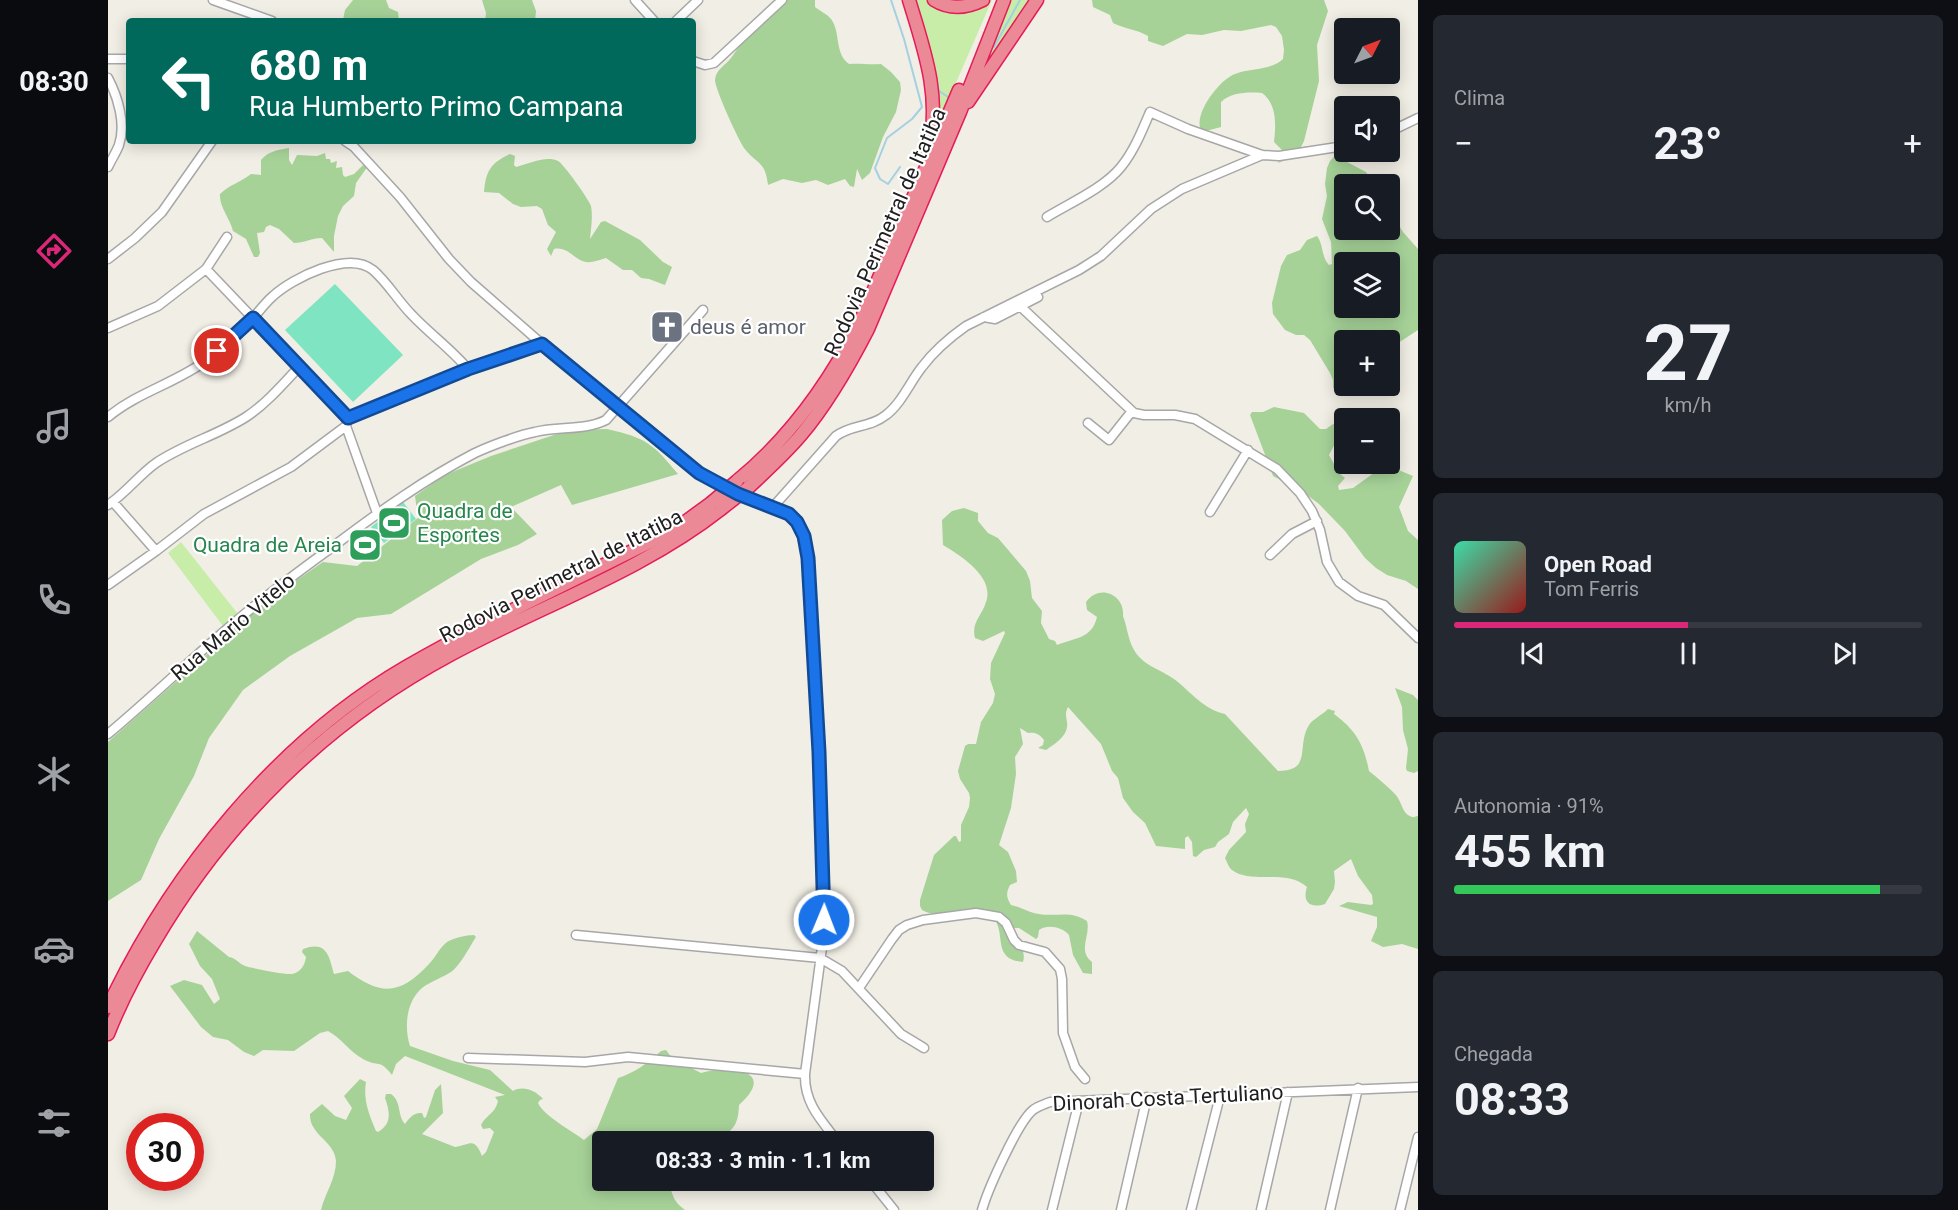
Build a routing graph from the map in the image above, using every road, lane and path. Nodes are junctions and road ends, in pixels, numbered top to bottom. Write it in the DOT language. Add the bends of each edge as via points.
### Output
graph roads {
  1 [pos="213,0"];
  2 [pos="634,0"];
  3 [pos="698,0"];
  4 [pos="782,0"];
  5 [pos="909,0"];
  6 [pos="934,0"];
  7 [pos="983,0"];
  8 [pos="997,0"];
  9 [pos="1005,0"];
  10 [pos="1037,0"];
  11 [pos="264,18"];
  12 [pos="651,18"];
  13 [pos="679,18"];
  14 [pos="108,59"];
  15 [pos="126,59"];
  16 [pos="696,62"];
  17 [pos="108,78"];
  18 [pos="960,112"];
  19 [pos="1418,118"];
  20 [pos="1400,127"];
  21 [pos="210,144"];
  22 [pos="350,144"];
  23 [pos="1334,148"];
  24 [pos="1262,154"];
  25 [pos="108,167"];
  26 [pos="924,172"];
  27 [pos="1047,217"];
  28 [pos="227,237"];
  29 [pos="108,259"];
  30 [pos="206,269"];
  31 [pos="1051,284"];
  32 [pos="1020,306"];
  33 [pos="703,310"];
  34 [pos="984,317"];
  35 [pos="253,318"];
  36 [pos="108,328"];
  37 [pos="542,344"];
  38 [pos="299,367"];
  39 [pos="468,369"];
  40 [pos="618,408"];
  41 [pos="1132,411"];
  42 [pos="108,417"];
  43 [pos="347,422"];
  44 [pos="1088,423"];
  45 [pos="1248,450"];
  46 [pos="742,484"];
  47 [pos="111,504"];
  48 [pos="716,506"];
  49 [pos="773,507"];
  50 [pos="1210,512"];
  51 [pos="377,513"];
  52 [pos="1317,521"];
  53 [pos="156,551"];
  54 [pos="1270,555"];
  55 [pos="108,585"];
  56 [pos="1418,638"];
  57 [pos="108,734"];
  58 [pos="576,935"];
  59 [pos="820,958"];
  60 [pos="859,988"];
  61 [pos="108,1007"];
  62 [pos="108,1034"];
  63 [pos="924,1048"];
  64 [pos="468,1058"];
  65 [pos="805,1074"];
  66 [pos="1085,1079"];
  67 [pos="1418,1087"];
  68 [pos="1359,1088"];
  69 [pos="1287,1092"];
  70 [pos="1220,1096"];
  71 [pos="1147,1097"];
  72 [pos="1078,1101"];
  73 [pos="829,1131"];
  74 [pos="1418,1137"];
  75 [pos="879,1191"];
  76 [pos="894,1210"];
  77 [pos="982,1210"];
  78 [pos="1052,1210"];
  79 [pos="1121,1210"];
  80 [pos="1191,1210"];
  81 [pos="1261,1210"];
  82 [pos="1330,1210"];
  83 [pos="1400,1210"];
  1 -- 11 [label="street"];
  2 -- 12 [label="street"];
  3 -- 13 [label="street"];
  4 -- 16 [label="street" via="714,63"];
  5 -- 26 [label="highway" via="929,67 933,96 932,131"];
  6 -- 7 [label="highway" via="959,7"];
  8 -- 26 [label="highway, Rodovia Perimetral de Itatiba"];
  9 -- 18 [label="highway, Rodovia Perimetral de Itatiba"];
  10 -- 18 [label="highway"];
  14 -- 15 [label="street"];
  17 -- 25 [label="street" via="120,112 120,129 119,144"];
  18 -- 46 [label="highway, Rodovia Perimetral de Itatiba" via="873,319 833,392 800,436"];
  19 -- 20 [label="street"];
  21 -- 29 [label="street" via="162,212"];
  22 -- 37 [label="street" via="471,282"];
  23 -- 24 [label="street" via="1279,156"];
  24 -- 27 [label="street" via="1150,112 1121,168"];
  24 -- 31 [label="street" via="1182,189 1151,209 1101,256"];
  26 -- 46 [label="highway, Rodovia Perimetral de Itatiba" via="842,355 795,425"];
  28 -- 30 [label="street"];
  30 -- 35 [label="street"];
  30 -- 36 [label="street" via="158,306"];
  31 -- 32 [label="street" via="1045,293"];
  31 -- 34 [label="street"];
  32 -- 34 [label="street" via="995,319"];
  32 -- 41 [label="street"];
  33 -- 40 [label="street, Rua Mario Vitelo"];
  34 -- 49 [label="street" via="936,350 887,415 845,429 836,436"];
  35 -- 38 [label="street"];
  35 -- 39 [label="street" via="273,296 305,275 346,263 365,265"];
  35 -- 42 [label="street" via="205,361 121,406"];
  37 -- 39 [label="street"];
  37 -- 40 [label="street"];
  38 -- 43 [label="street"];
  38 -- 47 [label="street" via="248,416 154,465"];
  39 -- 43 [label="street"];
  40 -- 49 [label="street" via="699,473"];
  40 -- 51 [label="street, Rua Mario Vitelo" via="596,425 535,432 478,452"];
  41 -- 44 [label="street" via="1109,440"];
  41 -- 45 [label="street" via="1195,419"];
  43 -- 51 [label="street"];
  43 -- 53 [label="street" via="291,467 204,514"];
  45 -- 50 [label="street"];
  45 -- 52 [label="street" via="1293,484"];
  46 -- 48 [label="highway, Rodovia Perimetral de Itatiba, bridge"];
  47 -- 53 [label="street"];
  48 -- 61 [label="highway, Rodovia Perimetral de Itatiba" via="405,668 316,733 251,794 187,872 154,922"];
  48 -- 62 [label="highway, Rodovia Perimetral de Itatiba" via="677,542 451,654 362,709 325,738 263,796 198,873 140,967"];
  49 -- 59 [label="street" via="797,522 808,558 825,900"];
  51 -- 57 [label="street, Rua Mario Vitelo" via="234,622"];
  52 -- 54 [label="street" via="1292,534"];
  52 -- 56 [label="street" via="1327,562 1339,582 1358,596 1384,605"];
  53 -- 55 [label="street"];
  58 -- 59 [label="street"];
  59 -- 60 [label="street" via="842,971"];
  59 -- 65 [label="street"];
  60 -- 63 [label="street" via="901,1034"];
  60 -- 66 [label="street" via="892,939 907,925 976,913 999,917 1014,940 1045,952 1060,969 1063,1033 1075,1067"];
  64 -- 65 [label="street" via="585,1062 627,1057"];
  65 -- 73 [label="street" via="807,1097"];
  67 -- 68 [label="street, Dinorah Costa Tertuliano"];
  68 -- 69 [label="street, Dinorah Costa Tertuliano"];
  68 -- 82 [label="street"];
  69 -- 70 [label="street, Dinorah Costa Tertuliano"];
  69 -- 81 [label="street"];
  70 -- 71 [label="street, Dinorah Costa Tertuliano"];
  70 -- 80 [label="street"];
  71 -- 72 [label="street, Dinorah Costa Tertuliano"];
  71 -- 79 [label="street"];
  72 -- 77 [label="street, Dinorah Costa Tertuliano" via="1050,1102 1034,1109 1023,1121"];
  72 -- 78 [label="street"];
  74 -- 83 [label="street"];
  75 -- 76 [label="street"];
}
